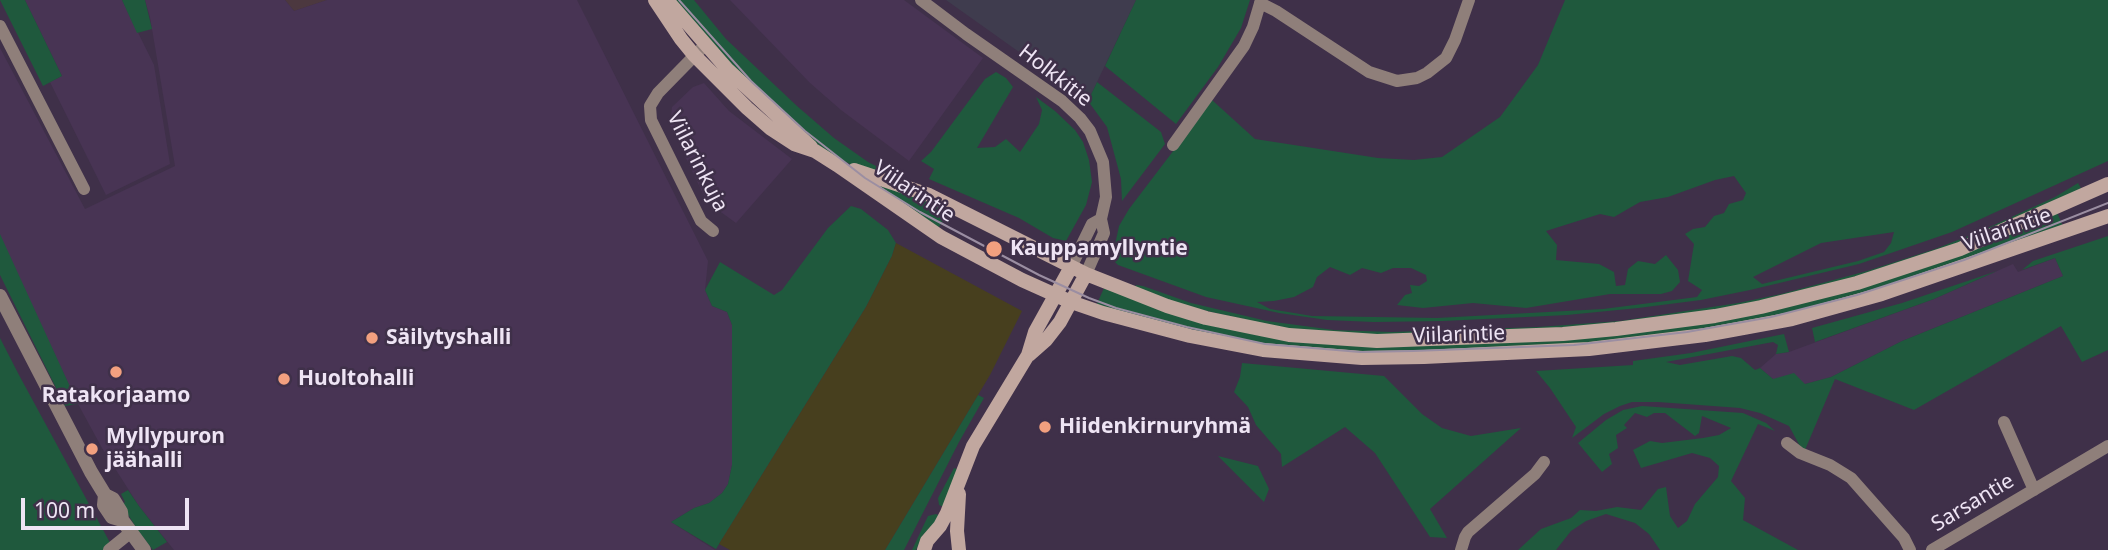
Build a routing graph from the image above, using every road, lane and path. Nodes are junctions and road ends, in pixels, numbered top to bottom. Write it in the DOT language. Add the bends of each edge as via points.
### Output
graph roads {
  1 [pos="655,0"];
  2 [pos="667,0"];
  3 [pos="921,0"];
  4 [pos="1469,0"];
  5 [pos="1260,2"];
  6 [pos="0,26"];
  7 [pos="700,50"];
  8 [pos="1173,145"];
  9 [pos="837,165"];
  10 [pos="2108,184"];
  11 [pos="84,189"];
  12 [pos="2108,216"];
  13 [pos="1101,219"];
  14 [pos="713,232"];
  15 [pos="1071,267"];
  16 [pos="1086,274"];
  17 [pos="0,296"];
  18 [pos="1056,296"];
  19 [pos="1071,302"];
  20 [pos="1028,355"];
  21 [pos="2004,422"];
  22 [pos="1787,443"];
  23 [pos="2108,446"];
  24 [pos="1544,462"];
  25 [pos="958,486"];
  26 [pos="2034,489"];
  27 [pos="126,527"];
  28 [pos="925,546"];
  29 [pos="959,547"];
  30 [pos="110,550"];
  31 [pos="144,550"];
  32 [pos="1461,550"];
  33 [pos="1910,550"];
  34 [pos="1932,550"];
  1 -- 7 [label="main road, Viilarintie" via="681,39"];
  2 -- 7 [label="main road, Viilarintie"];
  3 -- 13 [label="street, Holkkitie" via="1080,117 1103,162 1106,197"];
  4 -- 5 [label="street" via="1446,58 1427,74 1397,81 1369,72"];
  5 -- 8 [label="street" via="1244,46"];
  6 -- 11 [label="street"];
  7 -- 9 [label="main road, Viilarintie" via="747,108 771,129"];
  7 -- 14 [label="street, Viilarinkuja" via="650,106 651,120 701,221"];
  9 -- 15 [label="main road, Viilarintie" via="929,195"];
  9 -- 18 [label="main road, Viilarintie" via="941,237"];
  10 -- 16 [label="main road, Viilarintie" via="1960,250 1857,283 1715,316 1563,334 1406,340 1310,337 1206,318"];
  12 -- 19 [label="main road, Viilarintie" via="1934,277 1792,319 1589,349 1424,357 1306,355 1190,336"];
  13 -- 15 [label="street, Holkkitie" via="1092,224"];
  13 -- 16 [label="street, Holkkitie" via="1104,233"];
  15 -- 16 [label="main road, Viilarintie"];
  15 -- 18 [label="main road"];
  16 -- 19 [label="main road"];
  17 -- 27 [label="street" via="68,430"];
  18 -- 19 [label="main road, Viilarintie"];
  18 -- 20 [label="main road" via="1035,332"];
  19 -- 20 [label="main road" via="1056,328"];
  20 -- 25 [label="main road" via="973,446"];
  21 -- 26 [label="street, Sarsantie"];
  22 -- 33 [label="street" via="1852,478"];
  23 -- 26 [label="street, Sarsantie"];
  24 -- 32 [label="street" via="1468,533"];
  25 -- 28 [label="main road" via="940,526"];
  25 -- 29 [label="main road"];
  26 -- 34 [label="street, Sarsantie"];
  27 -- 30 [label="street"];
  27 -- 31 [label="street"];
  28 -- 29 [label="street" via="945,534"];
}
